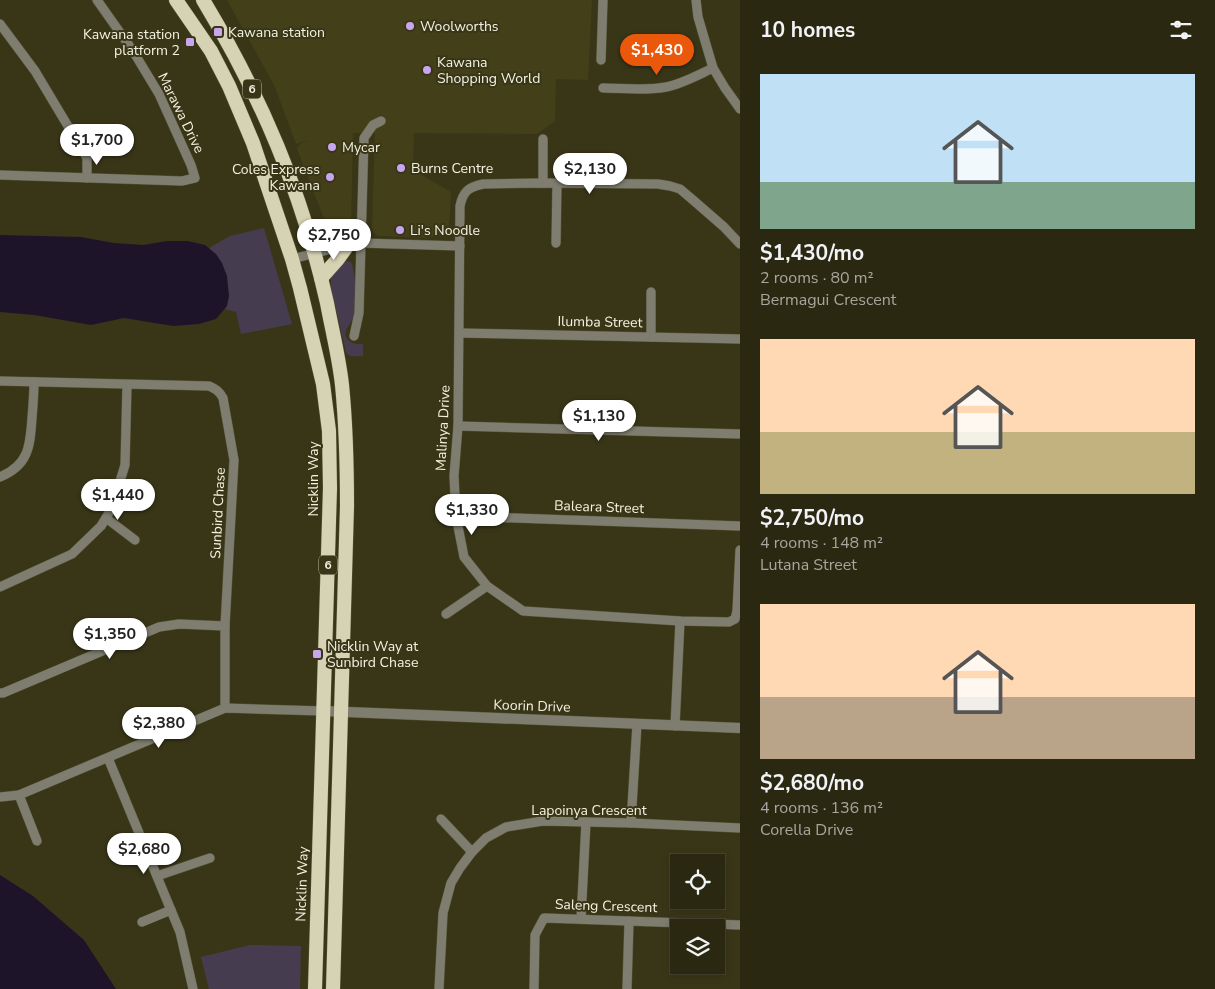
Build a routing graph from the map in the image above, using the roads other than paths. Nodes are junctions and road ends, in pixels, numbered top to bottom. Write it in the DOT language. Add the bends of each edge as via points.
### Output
graph roads {
  1 [pos="97,0"];
  2 [pos="176,0"];
  3 [pos="202,0"];
  4 [pos="603,0"];
  5 [pos="696,0"];
  6 [pos="0,24"];
  7 [pos="601,60"];
  8 [pos="713,68"];
  9 [pos="603,88"];
  10 [pos="740,109"];
  11 [pos="381,121"];
  12 [pos="543,139"];
  13 [pos="0,175"];
  14 [pos="87,178"];
  15 [pos="543,183"];
  16 [pos="557,183"];
  17 [pos="556,243"];
  18 [pos="355,244"];
  19 [pos="740,244"];
  20 [pos="460,246"];
  21 [pos="314,253"];
  22 [pos="292,259"];
  23 [pos="321,278"];
  24 [pos="651,292"];
  25 [pos="460,333"];
  26 [pos="354,336"];
  27 [pos="651,337"];
  28 [pos="740,339"];
  29 [pos="0,381"];
  30 [pos="34,382"];
  31 [pos="128,385"];
  32 [pos="458,426"];
  33 [pos="740,434"];
  34 [pos="0,477"];
  35 [pos="456,516"];
  36 [pos="106,518"];
  37 [pos="740,526"];
  38 [pos="135,540"];
  39 [pos="740,550"];
  40 [pos="487,586"];
  41 [pos="0,587"];
  42 [pos="446,614"];
  43 [pos="680,621"];
  44 [pos="225,626"];
  45 [pos="0,693"];
  46 [pos="225,708"];
  47 [pos="323,711"];
  48 [pos="342,712"];
  49 [pos="637,724"];
  50 [pos="675,726"];
  51 [pos="740,728"];
  52 [pos="108,758"];
  53 [pos="19,795"];
  54 [pos="0,797"];
  55 [pos="441,819"];
  56 [pos="586,822"];
  57 [pos="631,823"];
  58 [pos="740,828"];
  59 [pos="37,841"];
  60 [pos="472,852"];
  61 [pos="210,858"];
  62 [pos="157,876"];
  63 [pos="171,910"];
  64 [pos="581,919"];
  65 [pos="629,921"];
  66 [pos="142,922"];
  67 [pos="740,925"];
  68 [pos="193,989"];
  69 [pos="315,989"];
  70 [pos="333,989"];
  71 [pos="439,989"];
  72 [pos="534,989"];
  73 [pos="627,989"];
  1 -- 14 [label="street, Marawa Drive" via="159,94 192,164 195,178 182,181"];
  2 -- 22 [label="highway, Nicklin Way / 6" via="211,51 235,99"];
  3 -- 21 [label="highway, 6" via="265,116 298,198"];
  4 -- 7 [label="street"];
  5 -- 8 [label="street"];
  6 -- 14 [label="street" via="35,71 87,158"];
  8 -- 9 [label="street" via="666,87"];
  8 -- 10 [label="street"];
  11 -- 18 [label="street" via="373,125 364,138"];
  12 -- 15 [label="street"];
  13 -- 14 [label="street, Marawa Drive"];
  15 -- 16 [label="street, Malinya Drive"];
  15 -- 20 [label="street, Malinya Drive" via="483,184 467,191 460,206"];
  16 -- 17 [label="street"];
  16 -- 19 [label="street, Malinya Drive" via="658,184 680,189"];
  18 -- 20 [label="street"];
  18 -- 21 [label="street"];
  18 -- 23 [label="highway"];
  18 -- 26 [label="street" via="359,312"];
  20 -- 25 [label="street, Malinya Drive"];
  21 -- 22 [label="street"];
  21 -- 23 [label="highway, 6"];
  22 -- 47 [label="highway, Nicklin Way / 6" via="323,384 329,431"];
  23 -- 48 [label="highway, 6" via="342,383 346,448"];
  24 -- 27 [label="street"];
  25 -- 27 [label="street, Ilumba Street"];
  25 -- 32 [label="street, Malinya Drive"];
  27 -- 28 [label="street, Ilumba Street"];
  29 -- 30 [label="street, Sunbird Chase"];
  30 -- 31 [label="street, Sunbird Chase"];
  30 -- 34 [label="street" via="30,444 24,460"];
  31 -- 36 [label="street" via="125,465"];
  31 -- 44 [label="street, Sunbird Chase" via="209,386 217,389 223,398 234,460"];
  32 -- 33 [label="street"];
  32 -- 35 [label="street, Malinya Drive" via="454,476"];
  35 -- 37 [label="street, Baleara Street"];
  35 -- 40 [label="street, Malinya Drive" via="464,557"];
  36 -- 38 [label="street"];
  36 -- 41 [label="street" via="72,554"];
  39 -- 43 [label="street, Malinya Drive" via="735,619 729,622"];
  40 -- 42 [label="street"];
  40 -- 43 [label="street, Malinya Drive" via="523,611"];
  43 -- 50 [label="street"];
  44 -- 45 [label="street" via="179,624 159,627"];
  44 -- 46 [label="street, Sunbird Chase"];
  46 -- 47 [label="street"];
  46 -- 52 [label="street"];
  47 -- 48 [label="street, Koorin Drive"];
  47 -- 69 [label="highway, Nicklin Way / 6"];
  48 -- 49 [label="street, Koorin Drive"];
  48 -- 70 [label="highway, 6"];
  49 -- 50 [label="street, Koorin Drive"];
  49 -- 57 [label="street"];
  50 -- 51 [label="street, Koorin Drive"];
  52 -- 53 [label="street"];
  52 -- 62 [label="street"];
  53 -- 54 [label="street"];
  53 -- 59 [label="street"];
  55 -- 60 [label="street"];
  56 -- 57 [label="street, Lapoinya Crescent"];
  56 -- 60 [label="street, Lapoinya Crescent" via="543,821 506,827 486,838"];
  56 -- 64 [label="street"];
  57 -- 58 [label="street, Lapoinya Crescent"];
  60 -- 71 [label="street, Lapoinya Crescent" via="451,883 443,912"];
  61 -- 62 [label="street"];
  62 -- 63 [label="street"];
  63 -- 66 [label="street"];
  63 -- 68 [label="street" via="180,932"];
  64 -- 65 [label="street, Saleng Crescent"];
  64 -- 72 [label="street, Saleng Crescent" via="544,918 536,934"];
  65 -- 67 [label="street, Saleng Crescent"];
  65 -- 73 [label="street"];
}
